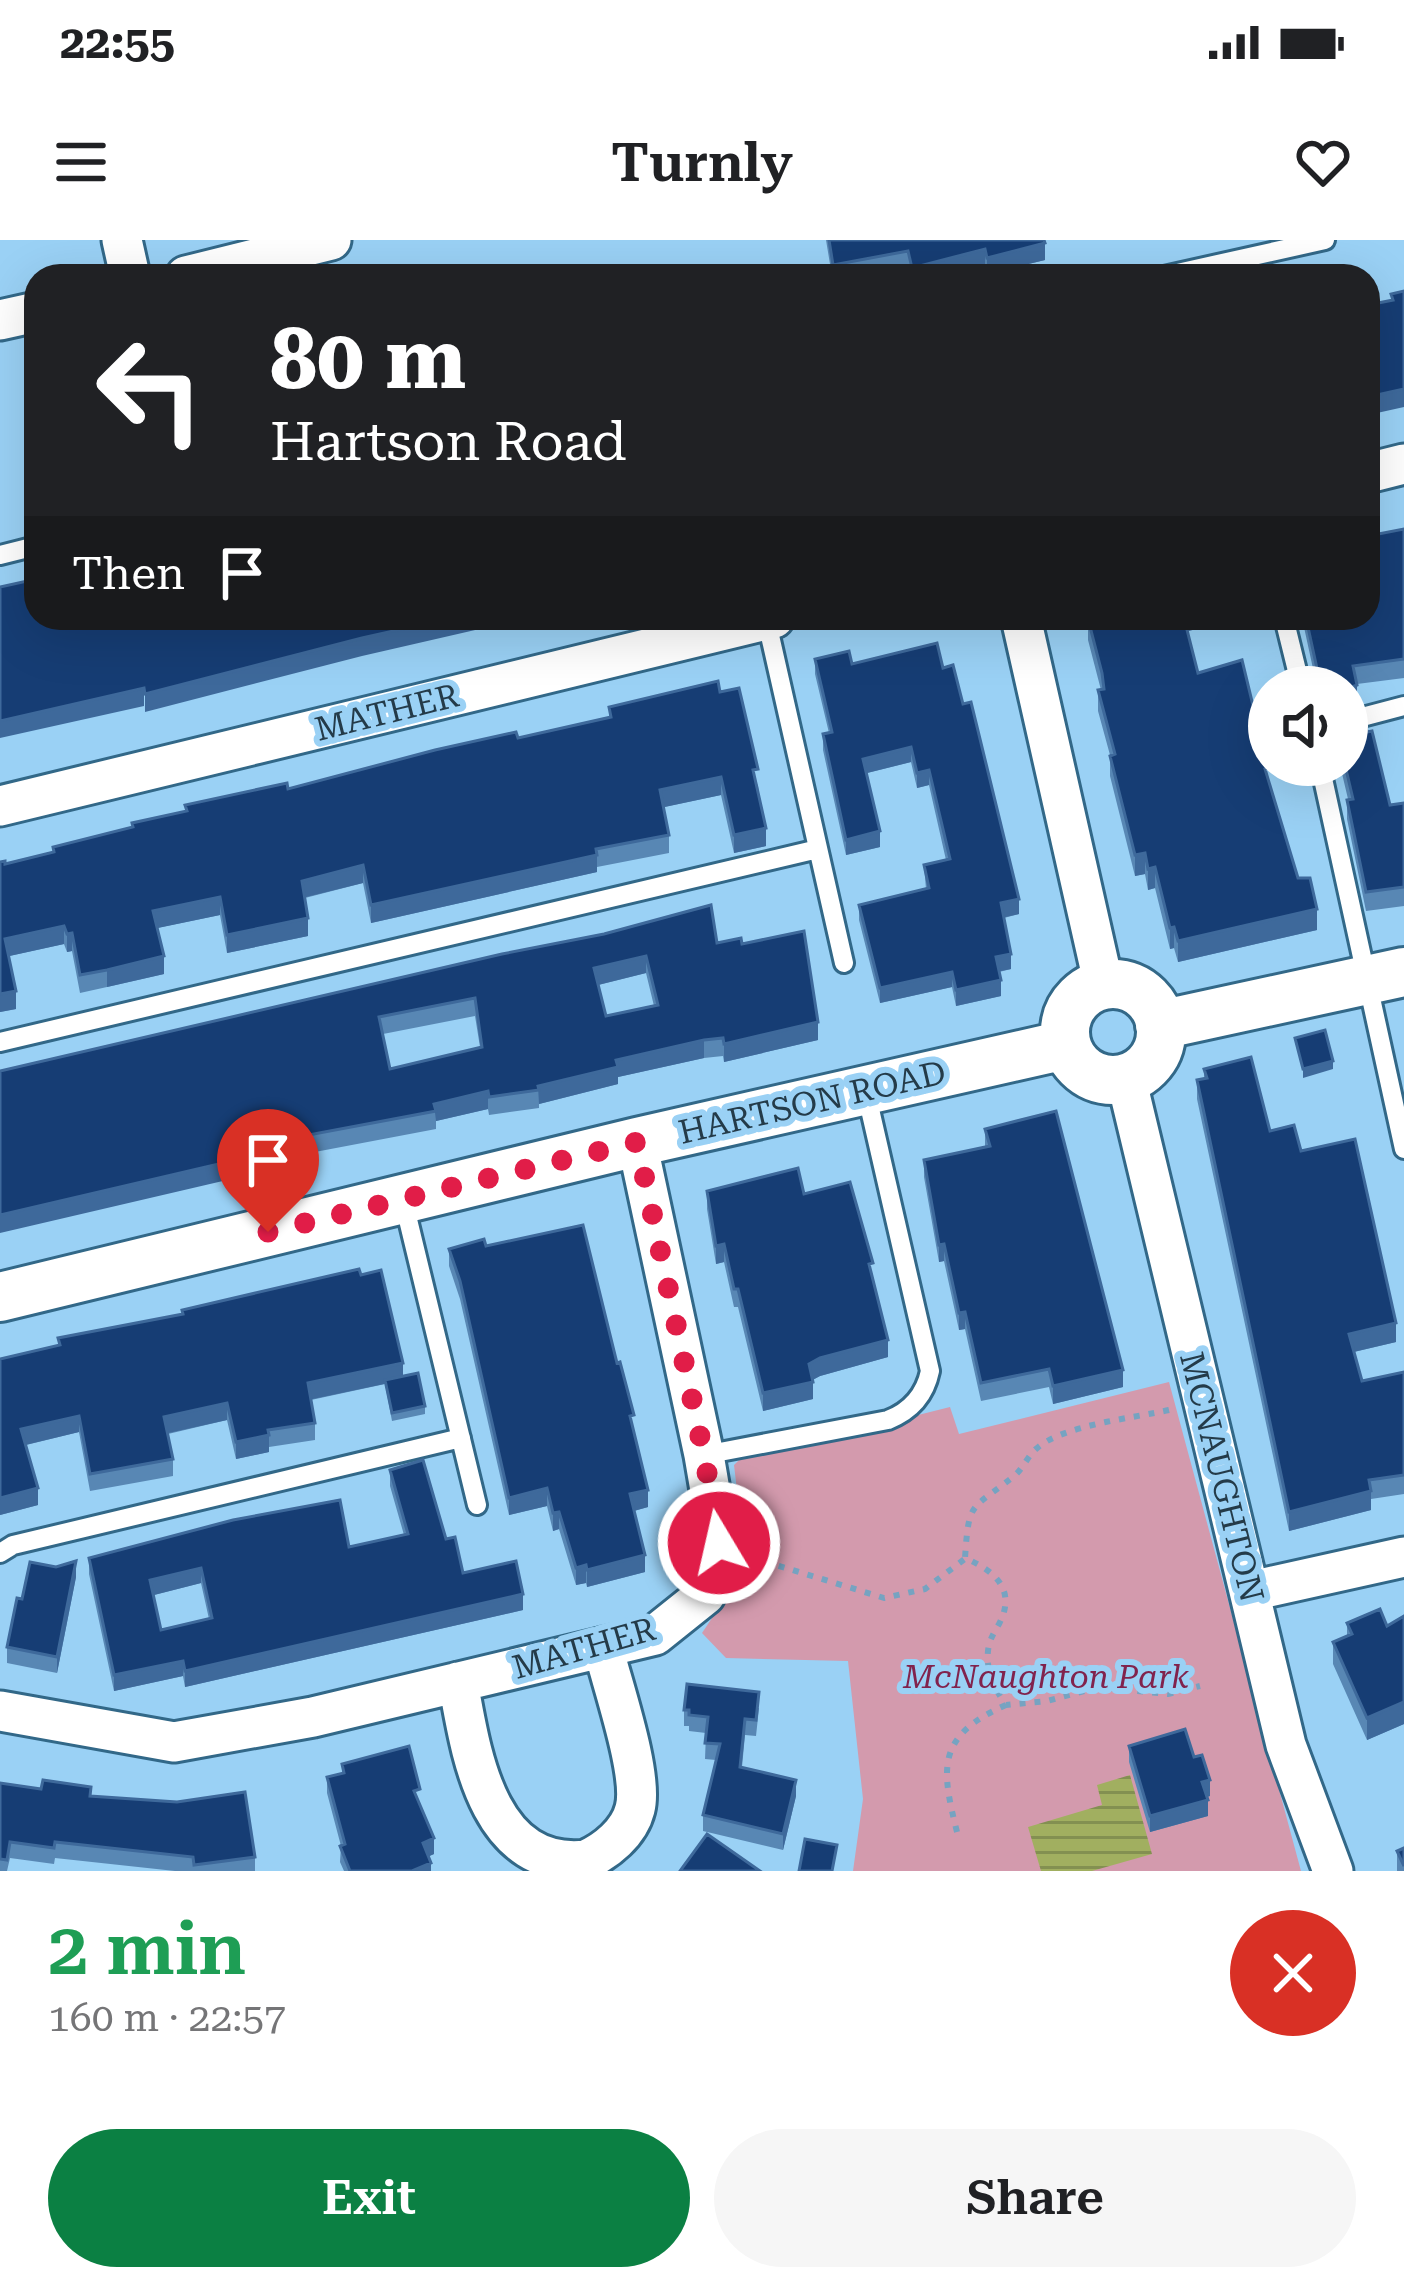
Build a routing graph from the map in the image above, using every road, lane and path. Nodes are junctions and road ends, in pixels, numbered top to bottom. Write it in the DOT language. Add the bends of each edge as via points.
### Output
graph roads {
  1 [pos="331,240"];
  2 [pos="1325,240"];
  3 [pos="234,264"];
  4 [pos="1228,264"];
  5 [pos="720,630"];
  6 [pos="772,630"];
  7 [pos="1024,630"];
  8 [pos="1287,630"];
  9 [pos="1296,666"];
  10 [pos="1404,706"];
  11 [pos="1368,715"];
  12 [pos="1327,786"];
  13 [pos="0,806"];
  14 [pos="818,849"];
  15 [pos="844,963"];
  16 [pos="1386,976"];
  17 [pos="1104,986"];
  18 [pos="1160,1025"];
  19 [pos="0,1042"];
  20 [pos="1065,1045"];
  21 [pos="1126,1078"];
  22 [pos="866,1089"];
  23 [pos="637,1142"];
  24 [pos="1404,1149"];
  25 [pos="403,1199"];
  26 [pos="0,1297"];
  27 [pos="1169,1410"];
  28 [pos="461,1438"];
  29 [pos="704,1455"];
  30 [pos="477,1505"];
  31 [pos="0,1553"];
  32 [pos="751,1556"];
  33 [pos="1404,1557"];
  34 [pos="966,1558"];
  35 [pos="1251,1591"];
  36 [pos="603,1647"];
  37 [pos="458,1682"];
  38 [pos="1200,1686"];
  39 [pos="1006,1705"];
  40 [pos="0,1711"];
  41 [pos="957,1832"];
  42 [pos="1334,1871"];
  1 -- 3 [label="street"];
  2 -- 4 [label="lane"];
  5 -- 13 [label="street, MATHER"];
  6 -- 14 [label="lane"];
  7 -- 17 [label="street"];
  8 -- 9 [label="lane"];
  10 -- 11 [label="lane"];
  12 -- 16 [label="lane"];
  14 -- 15 [label="lane"];
  14 -- 19 [label="lane"];
  16 -- 18 [label="street"];
  16 -- 24 [label="lane"];
  17 -- 18 [label="street" via="1132,986"];
  17 -- 20 [label="street" via="1067,1015"];
  18 -- 21 [label="street" via="1150,1061"];
  20 -- 21 [label="street" via="1096,1079"];
  20 -- 22 [label="street, HARTSON ROAD"];
  21 -- 35 [label="street, MCNAUGHTON"];
  22 -- 23 [label="street, HARTSON ROAD"];
  22 -- 29 [label="lane" via="928,1381 904,1413 888,1420"];
  23 -- 25 [label="street, HARTSON ROAD"];
  23 -- 29 [label="street, MATHER"];
  25 -- 26 [label="street, HARTSON ROAD"];
  25 -- 28 [label="lane"];
  27 -- 34 [label="path" via="1067,1433 1037,1448 968,1514"];
  28 -- 30 [label="lane"];
  28 -- 31 [label="lane"];
  29 -- 36 [label="street, MATHER" via="719,1543 705,1595 655,1635"];
  32 -- 34 [label="path" via="884,1598 925,1589"];
  33 -- 35 [label="street"];
  34 -- 39 [label="path" via="989,1568 1006,1594 988,1647 988,1671"];
  35 -- 42 [label="street, MCNAUGHTON" via="1286,1745"];
  36 -- 37 [label="street, MATHER"];
  36 -- 37 [label="street" via="633,1763 635,1809 609,1850 566,1867 521,1858 495,1828"];
  37 -- 40 [label="street, MATHER" via="175,1742"];
  38 -- 39 [label="path" via="1168,1694 1099,1687"];
  39 -- 41 [label="path" via="972,1725 946,1762"];
}
